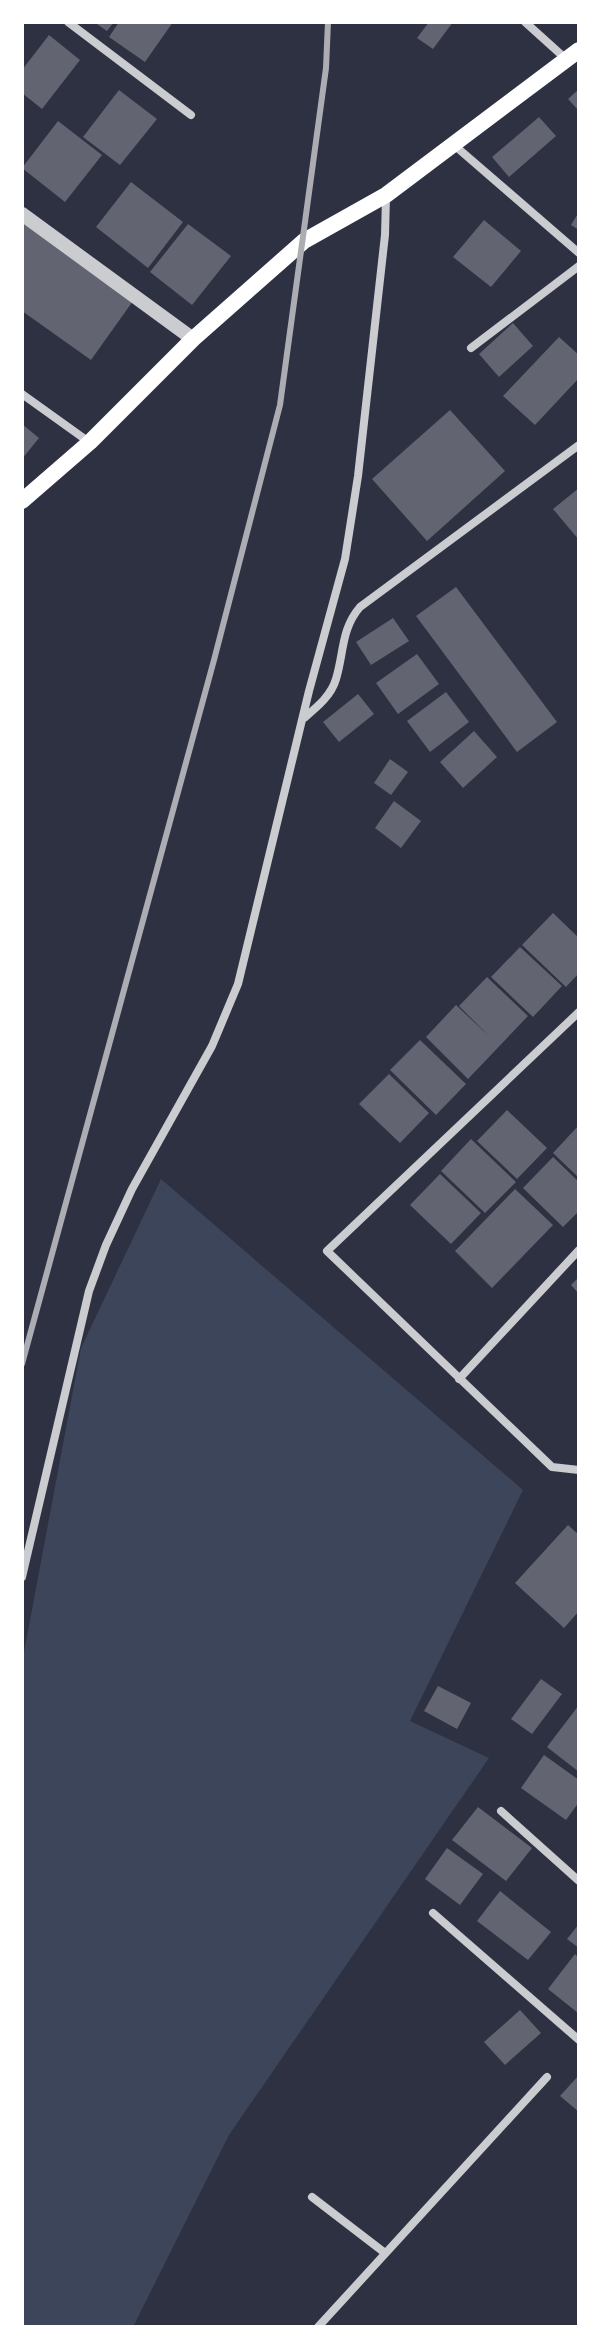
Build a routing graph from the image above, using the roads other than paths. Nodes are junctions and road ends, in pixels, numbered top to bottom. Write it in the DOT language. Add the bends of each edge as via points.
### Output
graph roads {
  1 [pos="68,22"];
  2 [pos="525,22"];
  3 [pos="576,52"];
  4 [pos="191,115"];
  5 [pos="453,144"];
  6 [pos="386,195"];
  7 [pos="22,214"];
  8 [pos="579,253"];
  9 [pos="579,266"];
  10 [pos="193,339"];
  11 [pos="471,348"];
  12 [pos="22,394"];
  13 [pos="90,442"];
  14 [pos="579,445"];
  15 [pos="22,501"];
  16 [pos="304,718"];
  17 [pos="579,1012"];
  18 [pos="579,1250"];
  19 [pos="459,1379"];
  20 [pos="579,1470"];
  21 [pos="22,1577"];
  22 [pos="501,1811"];
  23 [pos="579,1881"];
  24 [pos="433,1913"];
  25 [pos="579,2040"];
  26 [pos="547,2077"];
  27 [pos="312,2197"];
  28 [pos="385,2253"];
  29 [pos="318,2327"];
  1 -- 4 [label="street"];
  2 -- 3 [label="street"];
  3 -- 5 [label="main road"];
  5 -- 6 [label="main road"];
  5 -- 8 [label="street"];
  6 -- 10 [label="main road" via="304,241"];
  6 -- 16 [label="street" via="345,559"];
  7 -- 10 [label="street"];
  9 -- 11 [label="street"];
  10 -- 13 [label="main road"];
  12 -- 13 [label="street"];
  13 -- 15 [label="main road"];
  14 -- 16 [label="street" via="360,607 345,631 330,692"];
  16 -- 21 [label="street" via="238,984 212,1046 132,1189 89,1291"];
  17 -- 19 [label="street" via="327,1251"];
  18 -- 19 [label="street"];
  19 -- 20 [label="street" via="552,1467"];
  22 -- 23 [label="street"];
  24 -- 25 [label="street"];
  26 -- 28 [label="street"];
  27 -- 28 [label="street"];
  28 -- 29 [label="street"];
}
